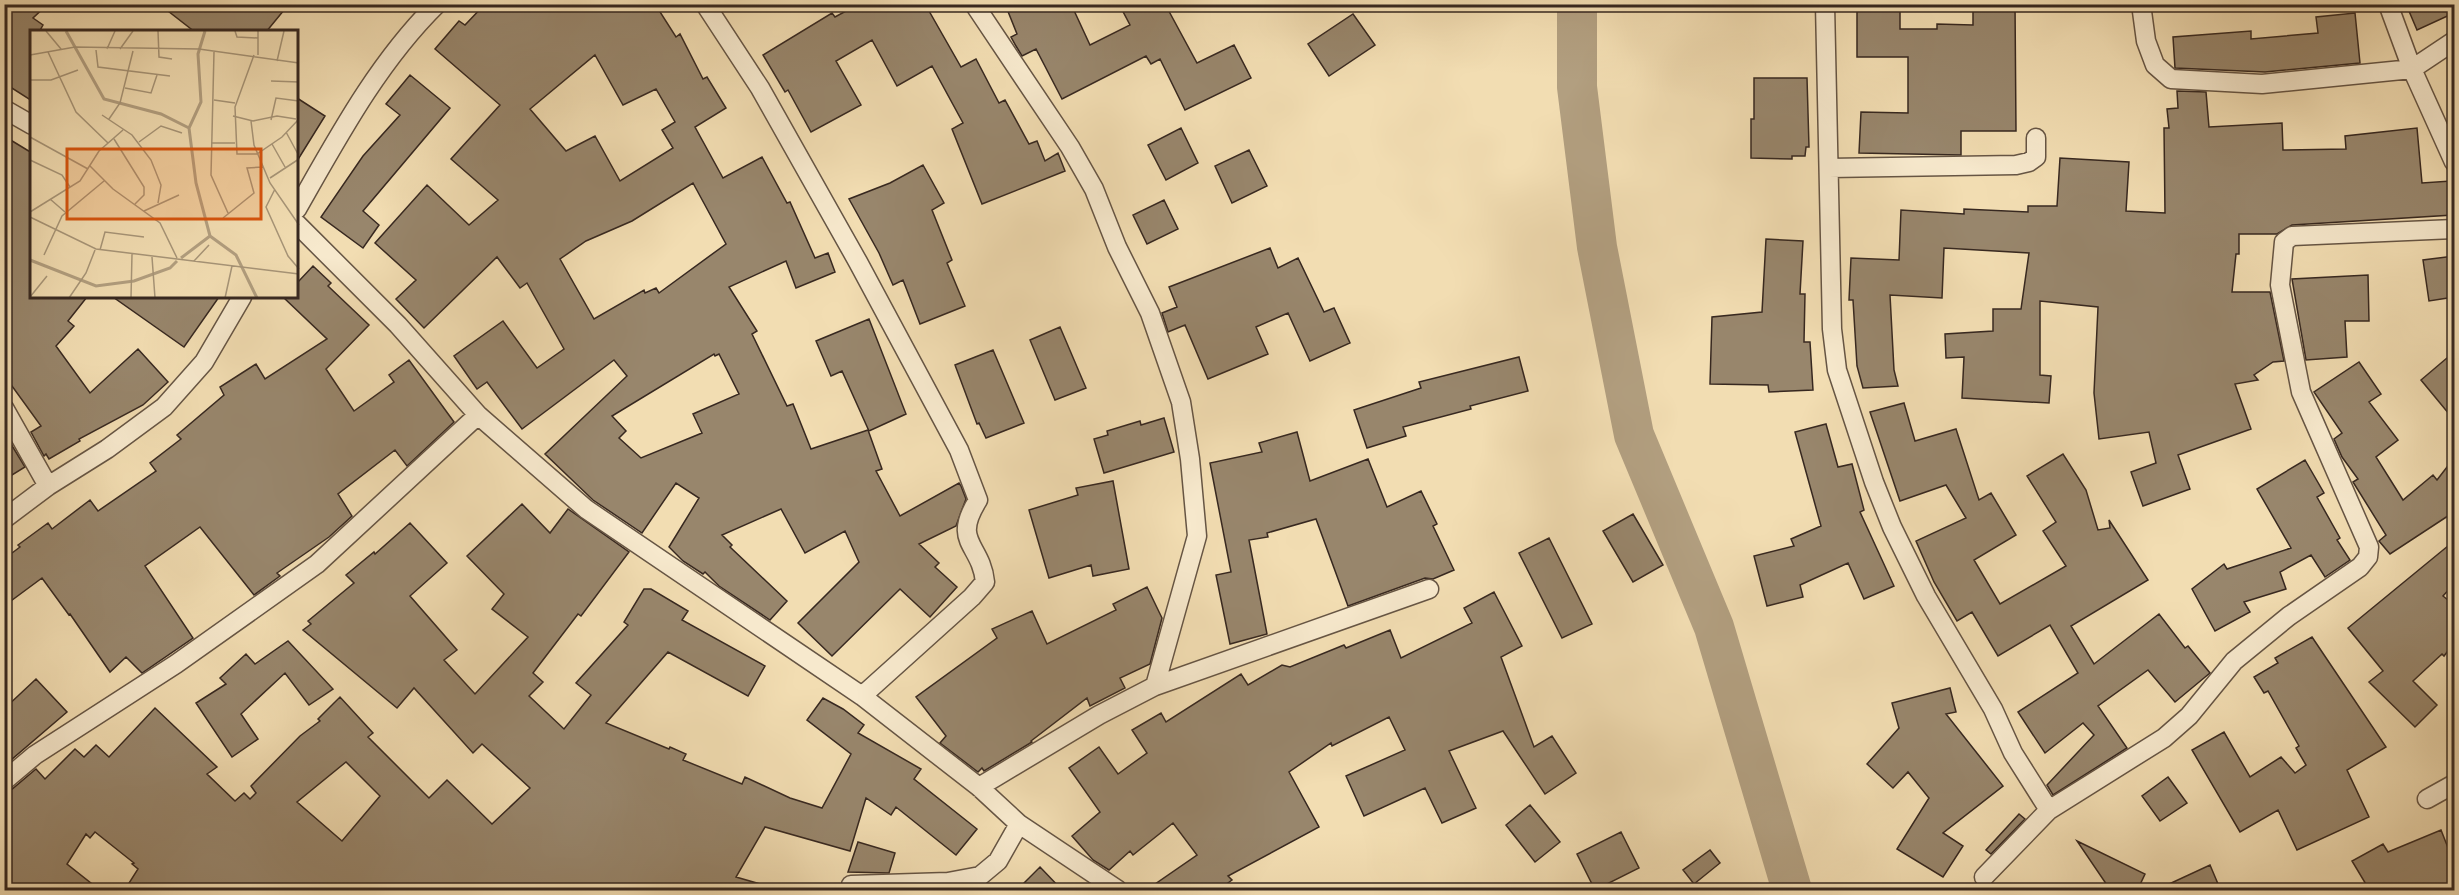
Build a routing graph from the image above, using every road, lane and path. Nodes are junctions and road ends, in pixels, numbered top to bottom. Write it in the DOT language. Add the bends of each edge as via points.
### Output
graph roads {
  1 [pos="437,4"];
  2 [pos="705,4"];
  3 [pos="974,4"];
  4 [pos="1826,4"];
  5 [pos="2141,4"];
  6 [pos="2388,4"];
  7 [pos="2454,41"];
  8 [pos="2412,69"];
  9 [pos="4,109"];
  10 [pos="30,124"];
  11 [pos="2036,138"];
  12 [pos="2454,162"];
  13 [pos="1829,168"];
  14 [pos="298,207"];
  15 [pos="298,225"];
  16 [pos="2454,229"];
  17 [pos="241,298"];
  18 [pos="4,408"];
  19 [pos="478,415"];
  20 [pos="48,486"];
  21 [pos="4,519"];
  22 [pos="1429,590"];
  23 [pos="1155,686"];
  24 [pos="862,696"];
  25 [pos="4,782"];
  26 [pos="2454,784"];
  27 [pos="979,787"];
  28 [pos="2427,799"];
  29 [pos="2049,810"];
  30 [pos="1019,824"];
  31 [pos="1984,877"];
  32 [pos="850,885"];
  33 [pos="1118,891"];
  1 -- 14 [label="street" via="410,30 346,122"];
  2 -- 24 [label="street" via="760,88 858,262 959,450 978,500 965,524 967,540 983,567 985,582"];
  3 -- 23 [label="street" via="1094,189 1150,314 1181,402 1197,536"];
  4 -- 13 [label="street"];
  5 -- 8 [label="street" via="2154,65 2171,79 2262,84"];
  6 -- 8 [label="street"];
  7 -- 8 [label="street"];
  8 -- 12 [label="street"];
  9 -- 10 [label="street"];
  11 -- 13 [label="street" via="2036,157 2016,165"];
  13 -- 29 [label="street" via="1832,328 1837,370 1874,482 1926,596"];
  15 -- 19 [label="street" via="398,325"];
  16 -- 29 [label="street" via="2292,236 2284,242 2280,285 2301,392 2369,547 2368,558 2234,660 2189,716 2164,738"];
  17 -- 20 [label="street" via="204,362 164,407"];
  18 -- 20 [label="street"];
  19 -- 24 [label="street" via="585,509"];
  19 -- 25 [label="street" via="317,564 176,664 35,754"];
  20 -- 21 [label="street"];
  22 -- 23 [label="street"];
  23 -- 27 [label="street"];
  24 -- 27 [label="street"];
  26 -- 28 [label="street"];
  27 -- 30 [label="street"];
  29 -- 31 [label="street"];
  30 -- 32 [label="street" via="998,861 980,876 948,882"];
  30 -- 33 [label="street"];
}
